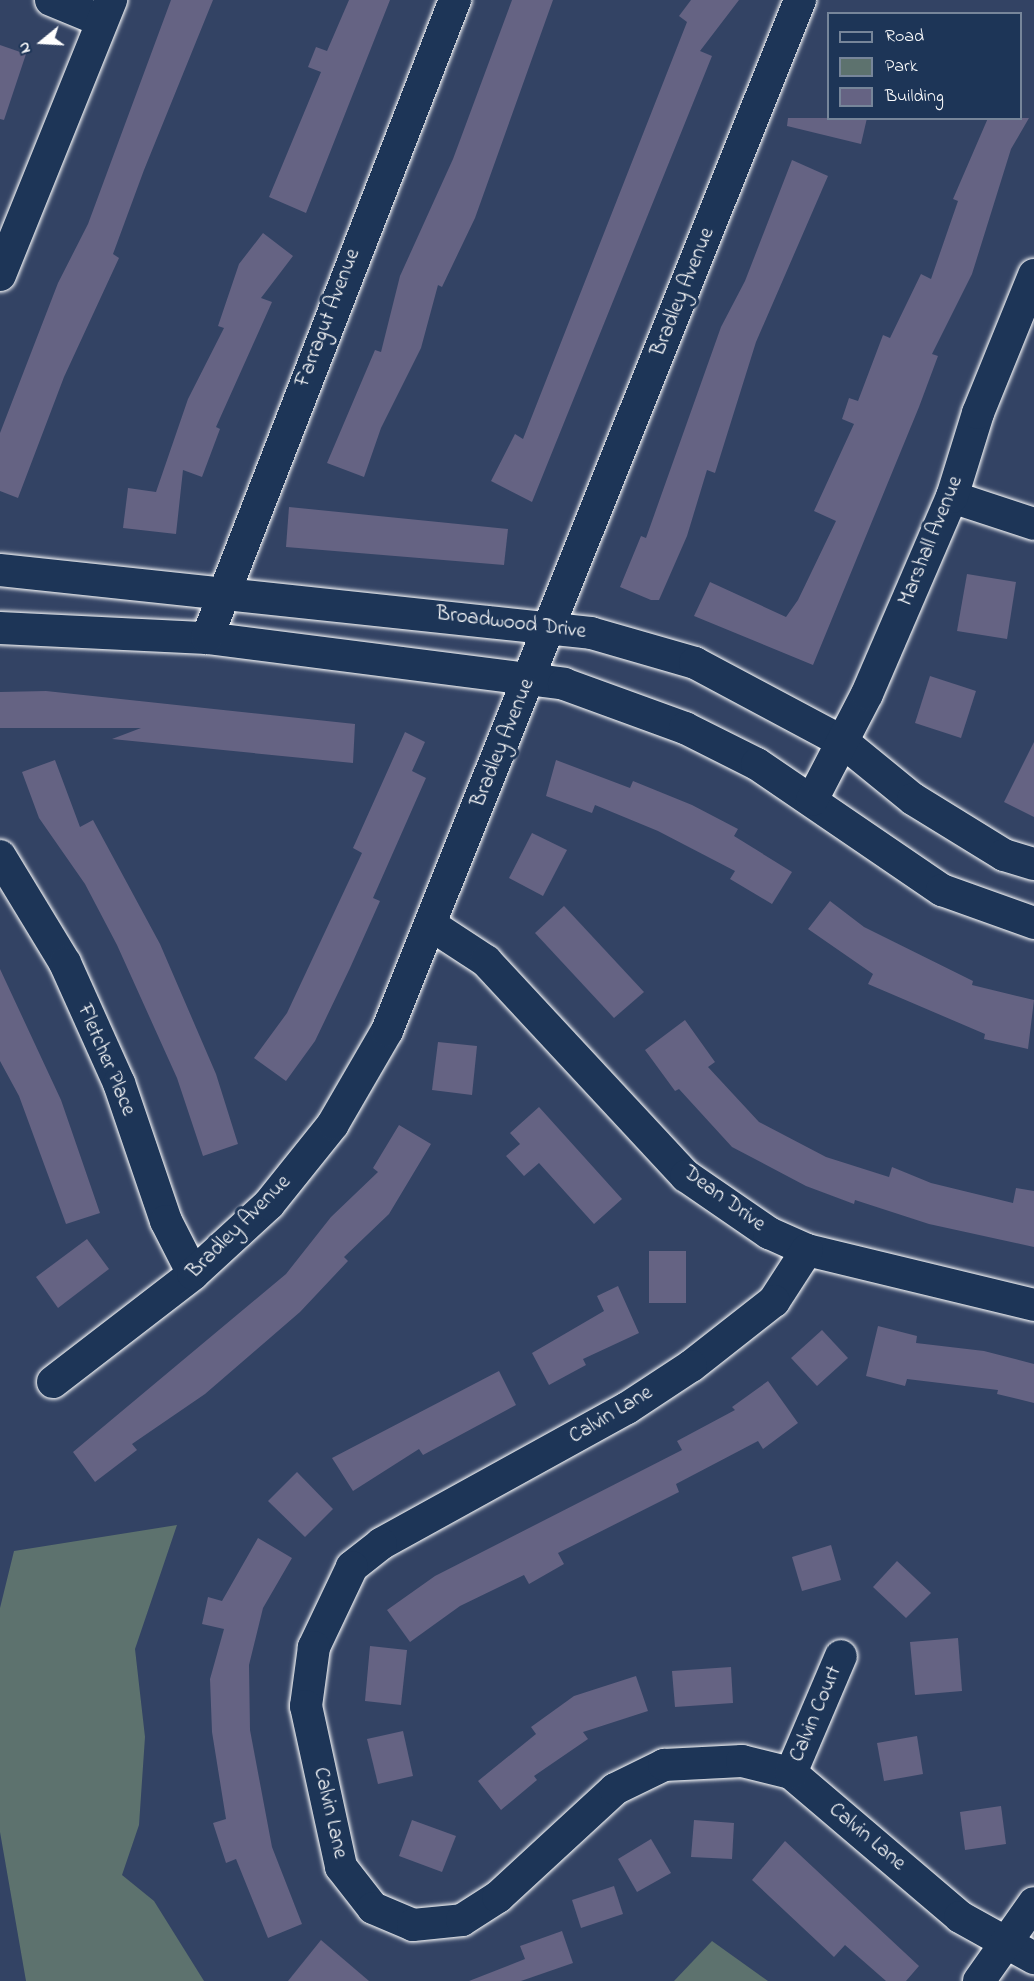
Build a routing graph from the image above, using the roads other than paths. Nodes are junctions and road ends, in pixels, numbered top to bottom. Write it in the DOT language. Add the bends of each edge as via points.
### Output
graph roads {
  1 [pos="51,0"];
  2 [pos="455,0"];
  3 [pos="800,0"];
  4 [pos="107,11"];
  5 [pos="0,275"];
  6 [pos="1034,275"];
  7 [pos="952,497"];
  8 [pos="1034,524"];
  9 [pos="0,570"];
  10 [pos="224,593"];
  11 [pos="550,624"];
  12 [pos="0,628"];
  13 [pos="207,638"];
  14 [pos="528,680"];
  15 [pos="843,742"];
  16 [pos="812,800"];
  17 [pos="0,855"];
  18 [pos="1034,864"];
  19 [pos="1034,923"];
  20 [pos="430,925"];
  21 [pos="807,1250"];
  22 [pos="193,1274"];
  23 [pos="1034,1305"];
  24 [pos="53,1382"];
  25 [pos="841,1656"];
  26 [pos="791,1773"];
  27 [pos="1034,1903"];
  28 [pos="1007,1942"];
  29 [pos="1034,1958"];
  30 [pos="979,1981"];
  1 -- 4 [label="street"];
  2 -- 10 [label="street, Farragut Avenue"];
  3 -- 11 [label="street, Bradley Avenue"];
  4 -- 5 [label="street"];
  6 -- 7 [label="street, Marshall Avenue" via="978,413"];
  7 -- 8 [label="street"];
  7 -- 15 [label="street, Marshall Avenue"];
  9 -- 10 [label="street, Broadwood Drive"];
  10 -- 11 [label="street, Broadwood Drive"];
  10 -- 13 [label="street, Farragut Avenue"];
  11 -- 14 [label="street, Bradley Avenue"];
  11 -- 15 [label="street, Broadwood Drive" via="695,663"];
  12 -- 13 [label="street"];
  13 -- 14 [label="street"];
  14 -- 16 [label="street" via="564,684 685,728 757,764"];
  14 -- 20 [label="street, Bradley Avenue"];
  15 -- 16 [label="street, Marshall Avenue"];
  15 -- 18 [label="street, Broadwood Drive" via="913,799 1004,855"];
  16 -- 19 [label="street" via="942,890"];
  17 -- 22 [label="street, Fletcher Place" via="65,963 119,1083 166,1221"];
  20 -- 21 [label="street, Dean Drive" via="486,961 686,1176 769,1233"];
  20 -- 22 [label="street, Bradley Avenue" via="387,1031 333,1124 269,1204"];
  21 -- 23 [label="street, Dean Drive"];
  21 -- 26 [label="street, Calvin Lane" via="774,1301 692,1366 627,1408 381,1544 352,1567 314,1647 306,1706 341,1867 374,1908 413,1925 462,1920 489,1903 615,1789 664,1765 742,1761"];
  22 -- 24 [label="street, Bradley Avenue"];
  25 -- 26 [label="street, Calvin Court"];
  26 -- 28 [label="street, Calvin Lane" via="960,1917"];
  27 -- 28 [label="street"];
  28 -- 29 [label="street, Calvin Lane"];
  28 -- 30 [label="street"];
}
